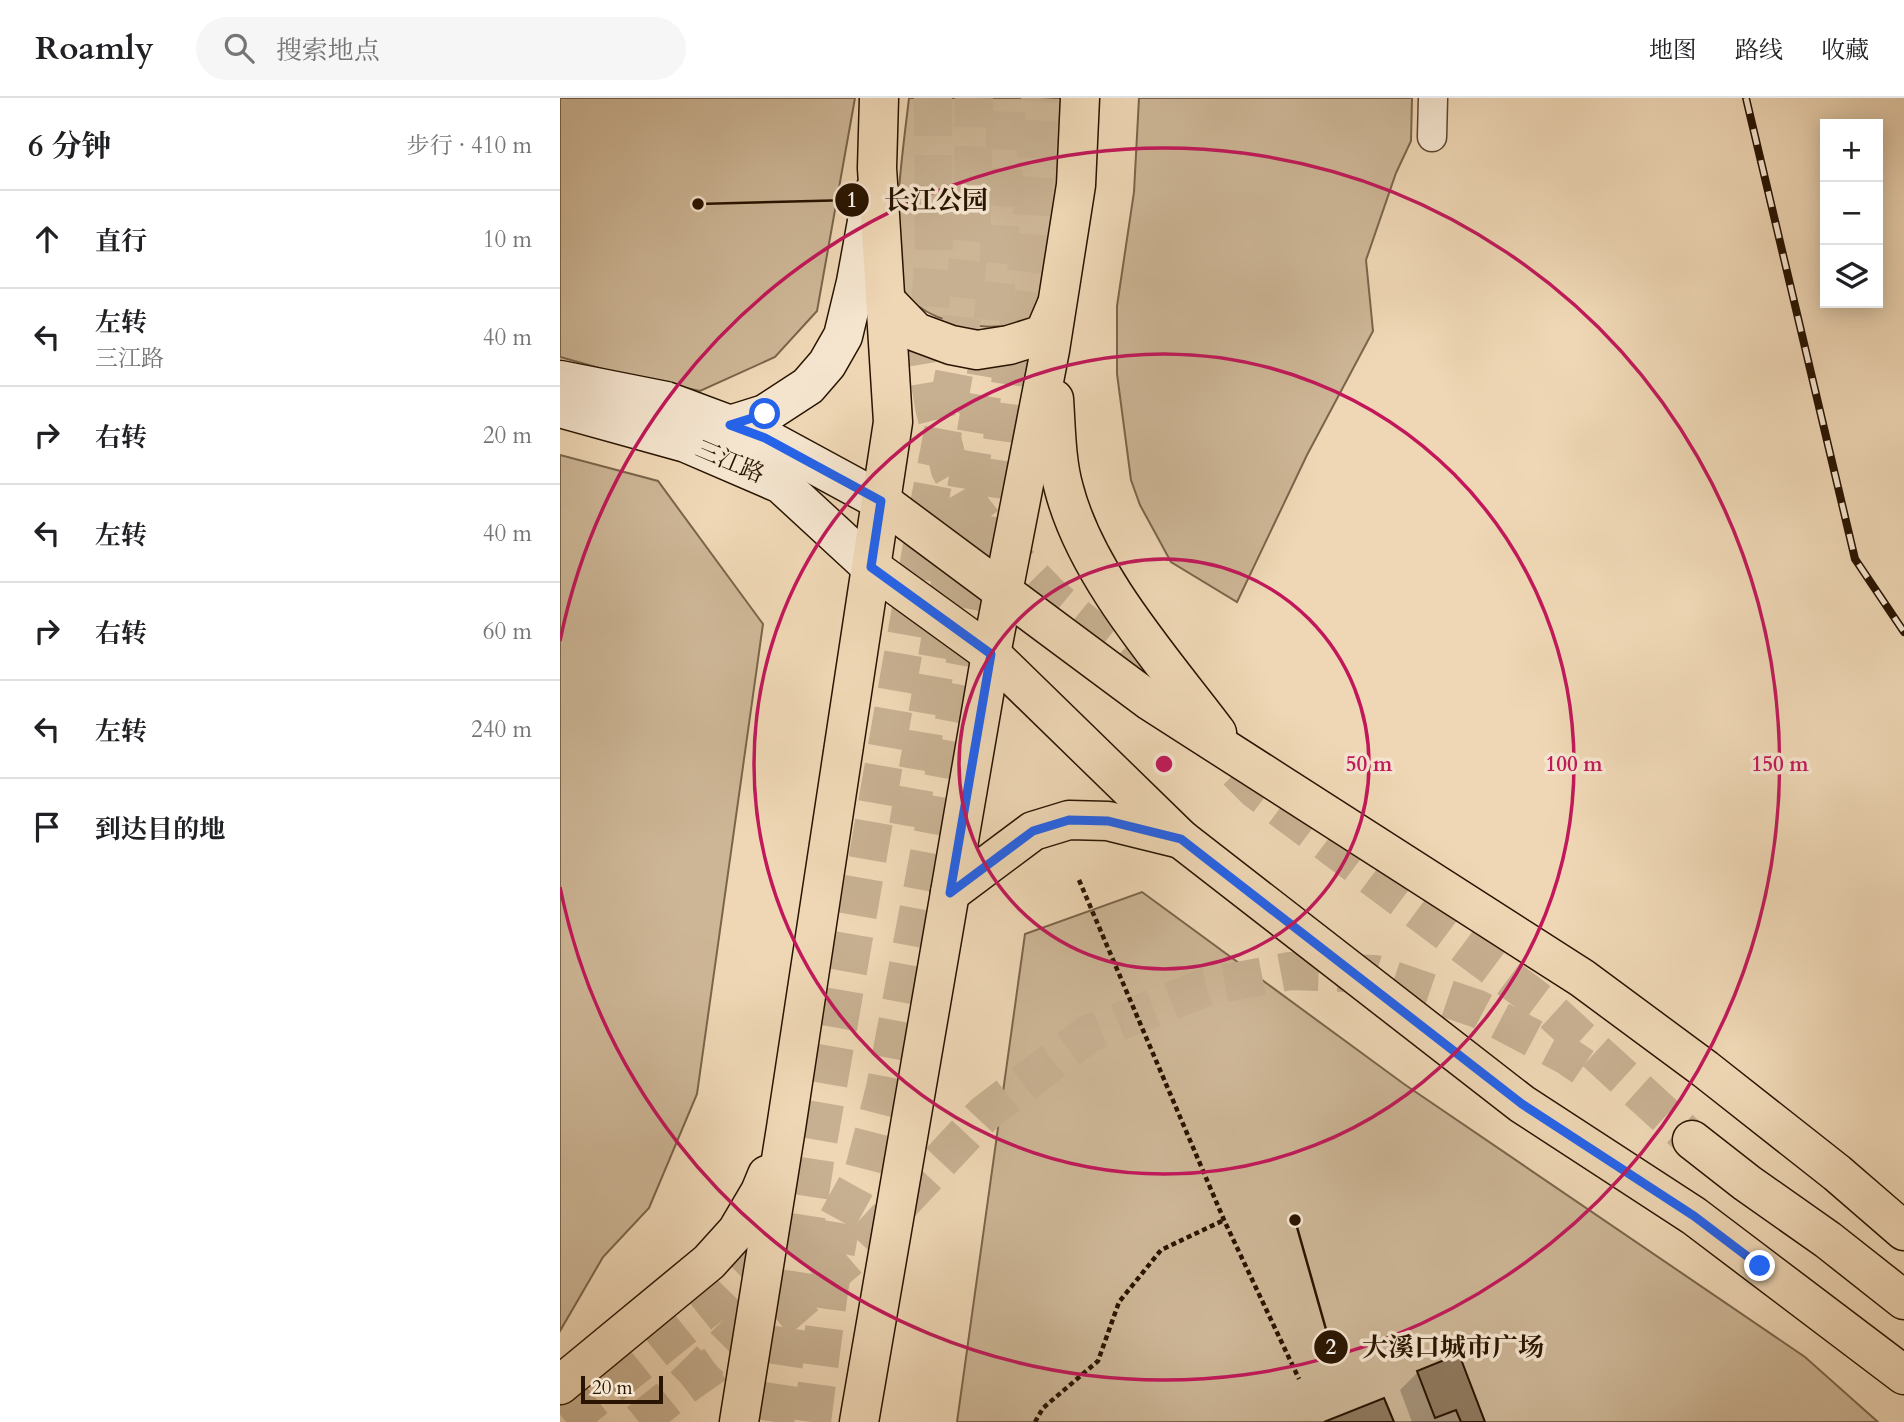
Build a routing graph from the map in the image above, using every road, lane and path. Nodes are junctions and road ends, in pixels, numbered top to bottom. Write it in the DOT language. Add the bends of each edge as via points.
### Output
graph roads {
  1 [pos="879,98"];
  2 [pos="1080,98"];
  3 [pos="1433,98"];
  4 [pos="1432,137"];
  5 [pos="877,168"];
  6 [pos="885,300"];
  7 [pos="1057,302"];
  8 [pos="1050,350"];
  9 [pos="560,380"];
  10 [pos="560,408"];
  11 [pos="730,425"];
  12 [pos="881,501"];
  13 [pos="871,567"];
  14 [pos="1005,594"];
  15 [pos="991,654"];
  16 [pos="1233,754"];
  17 [pos="1181,839"];
  18 [pos="1079,880"];
  19 [pos="950,893"];
  20 [pos="786,1128"];
  21 [pos="1692,1140"];
  22 [pos="1224,1220"];
  23 [pos="1904,1231"];
  24 [pos="1904,1300"];
  25 [pos="1904,1375"];
  26 [pos="1299,1379"];
  27 [pos="560,1385"];
  28 [pos="739,1422"];
  29 [pos="859,1422"];
  30 [pos="1035,1422"];
  1 -- 5 [label="main road"];
  2 -- 7 [label="main road" via="1076,184"];
  3 -- 4 [label="street"];
  5 -- 6 [label="main road"];
  5 -- 11 [label="main road" via="843,336 827,365 808,386 765,414"];
  6 -- 7 [label="main road" via="916,332 977,350 1044,334"];
  6 -- 12 [label="main road" via="893,422"];
  7 -- 8 [label="main road"];
  8 -- 14 [label="main road"];
  8 -- 16 [label="main road" via="1063,488 1079,533 1126,612"];
  9 -- 11 [label="main road, 三江路" via="666,401"];
  10 -- 13 [label="main road, 三江路" via="686,443 781,484"];
  11 -- 12 [label="main road, 三江路" via="765,438"];
  12 -- 13 [label="main road"];
  12 -- 14 [label="main road"];
  13 -- 15 [label="main road"];
  13 -- 20 [label="main road"];
  14 -- 15 [label="main road"];
  14 -- 16 [label="main road" via="1150,701"];
  15 -- 17 [label="main road"];
  15 -- 19 [label="main road"];
  16 -- 23 [label="main road" via="1582,978 1727,1086"];
  17 -- 19 [label="main road" via="1108,821 1069,820 1033,831"];
  17 -- 25 [label="main road" via="1522,1104 1694,1216"];
  18 -- 22 [label="path"];
  19 -- 29 [label="main road"];
  20 -- 27 [label="main road" via="760,1192 737,1231 709,1262"];
  20 -- 28 [label="main road"];
  21 -- 24 [label="main road"];
  22 -- 26 [label="path"];
  22 -- 30 [label="path" via="1161,1250 1119,1302 1098,1361 1043,1408"];
}
